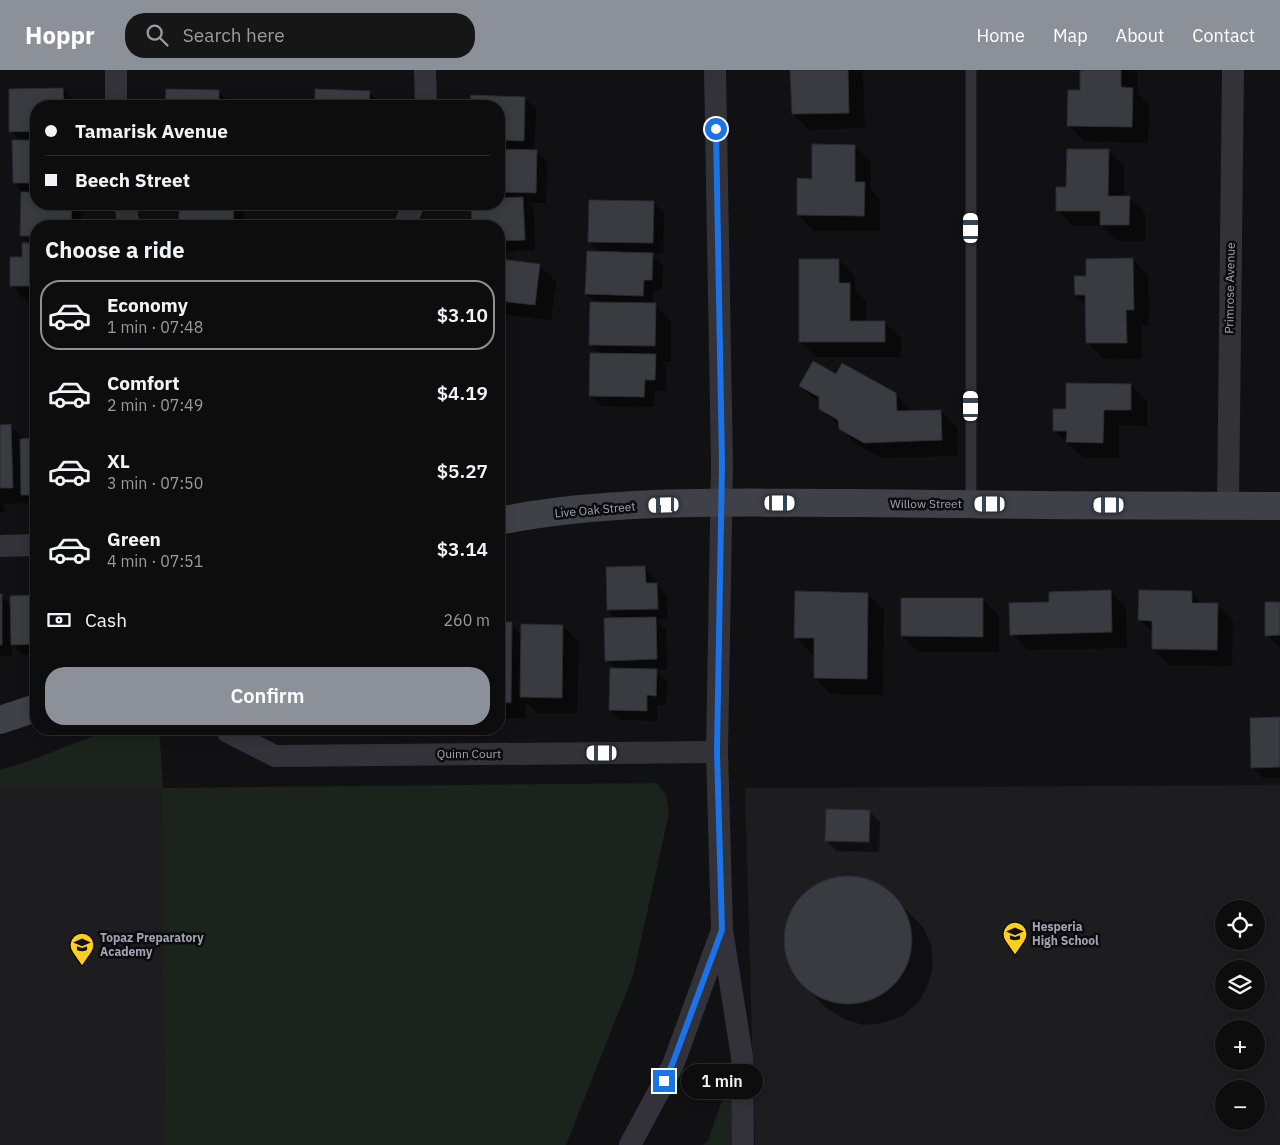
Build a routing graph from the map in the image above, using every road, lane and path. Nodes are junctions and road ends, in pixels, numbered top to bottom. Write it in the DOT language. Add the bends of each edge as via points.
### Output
graph roads {
  1 [pos="116,70"];
  2 [pos="425,70"];
  3 [pos="715,70"];
  4 [pos="971,70"];
  5 [pos="1233,70"];
  6 [pos="116,100"];
  7 [pos="426,100"];
  8 [pos="722,502"];
  9 [pos="971,504"];
  10 [pos="1228,506"];
  11 [pos="1280,506"];
  12 [pos="505,520"];
  13 [pos="0,546"];
  14 [pos="30,546"];
  15 [pos="30,710"];
  16 [pos="0,720"];
  17 [pos="234,735"];
  18 [pos="717,752"];
  19 [pos="722,930"];
  20 [pos="630,1145"];
  21 [pos="743,1145"];
  1 -- 6 [label="street"];
  2 -- 7 [label="street"];
  3 -- 8 [label="street"];
  4 -- 9 [label="lane"];
  5 -- 10 [label="street, Primrose Avenue"];
  8 -- 9 [label="street, Willow Street"];
  8 -- 12 [label="street, Live Oak Street" via="605,507"];
  8 -- 18 [label="street"];
  9 -- 10 [label="street, Willow Street"];
  10 -- 11 [label="street, Willow Street"];
  13 -- 14 [label="street"];
  15 -- 16 [label="street"];
  17 -- 18 [label="street, Quinn Court" via="275,756"];
  18 -- 19 [label="street"];
  19 -- 20 [label="street" via="672,1065"];
  19 -- 21 [label="street" via="742,1057"];
}
